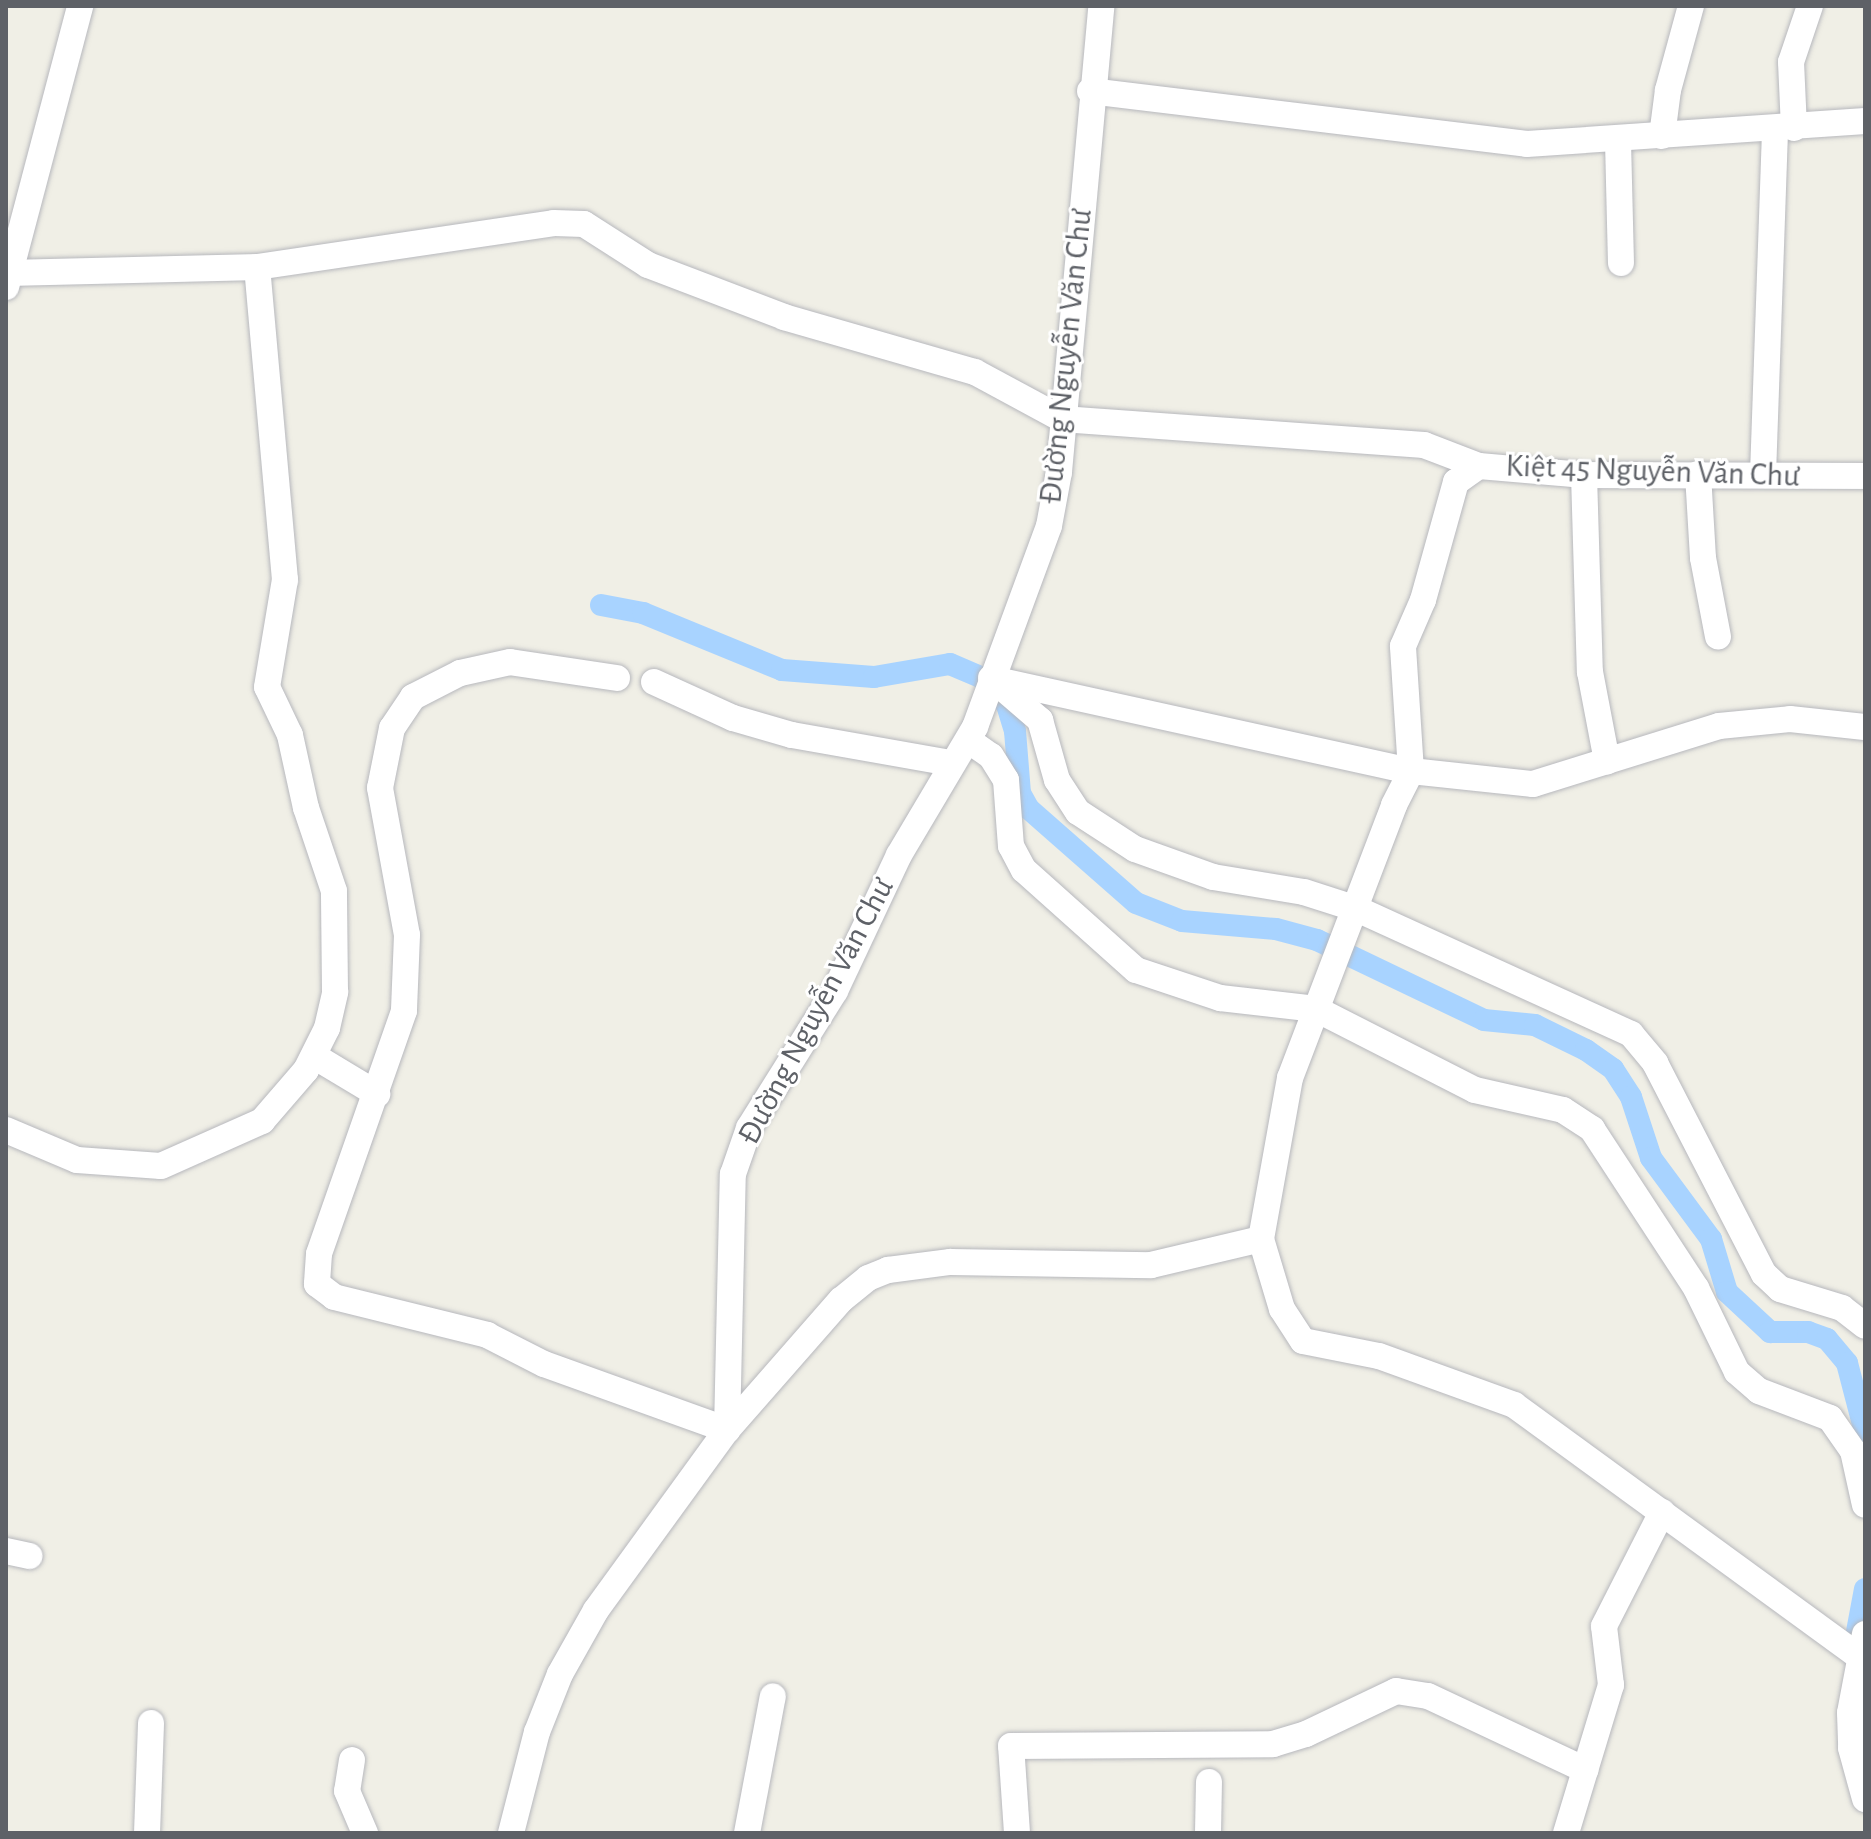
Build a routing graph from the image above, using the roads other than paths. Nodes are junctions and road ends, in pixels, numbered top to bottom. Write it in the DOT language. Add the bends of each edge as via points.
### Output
graph roads {
  1 [pos="80,6"];
  2 [pos="1101,6"];
  3 [pos="1691,6"];
  4 [pos="1810,6"];
  5 [pos="1090,91"];
  6 [pos="1865,121"];
  7 [pos="1784,128"];
  8 [pos="1662,136"];
  9 [pos="1618,141"];
  10 [pos="1621,263"];
  11 [pos="257,267"];
  12 [pos="8,280"];
  13 [pos="1062,419"];
  14 [pos="1479,466"];
  15 [pos="1698,474"];
  16 [pos="1584,475"];
  17 [pos="1763,475"];
  18 [pos="1865,476"];
  19 [pos="1718,637"];
  20 [pos="617,678"];
  21 [pos="654,682"];
  22 [pos="990,687"];
  23 [pos="1865,727"];
  24 [pos="971,734"];
  25 [pos="1607,761"];
  26 [pos="951,763"];
  27 [pos="1411,771"];
  28 [pos="1356,910"];
  29 [pos="1316,1009"];
  30 [pos="321,1060"];
  31 [pos="370,1089"];
  32 [pos="6,1130"];
  33 [pos="1261,1239"];
  34 [pos="1865,1326"];
  35 [pos="727,1430"];
  36 [pos="1865,1505"];
  37 [pos="1662,1512"];
  38 [pos="1862,1646"];
  39 [pos="773,1696"];
  40 [pos="151,1723"];
  41 [pos="352,1760"];
  42 [pos="1585,1770"];
  43 [pos="1209,1782"];
  44 [pos="1865,1799"];
  45 [pos="147,1833"];
  46 [pos="365,1833"];
  47 [pos="511,1833"];
  48 [pos="747,1833"];
  49 [pos="1017,1833"];
  50 [pos="1208,1833"];
  51 [pos="1566,1833"];
  1 -- 12 [label="street"];
  2 -- 5 [label="street, Đường Nguyễn Văn Chư"];
  3 -- 8 [label="street" via="1668,90"];
  4 -- 7 [label="street" via="1789,76"];
  5 -- 9 [label="street" via="1489,142"];
  5 -- 13 [label="street, Đường Nguyễn Văn Chư"];
  6 -- 7 [label="street"];
  7 -- 8 [label="street"];
  7 -- 17 [label="street"];
  8 -- 9 [label="street"];
  9 -- 10 [label="street"];
  11 -- 12 [label="street"];
  11 -- 13 [label="street" via="554,223 584,224 648,265 784,317 975,372"];
  11 -- 30 [label="street" via="285,580 267,687 290,735 336,905 335,992"];
  13 -- 14 [label="street, Kiệt 45 Nguyễn Văn Chư" via="1424,445"];
  13 -- 22 [label="street, Đường Nguyễn Văn Chư" via="1049,526"];
  14 -- 16 [label="street, Kiệt 45 Nguyễn Văn Chư"];
  14 -- 27 [label="street" via="1456,482 1423,600 1403,646"];
  15 -- 16 [label="street, Kiệt 45 Nguyễn Văn Chư"];
  15 -- 17 [label="street, Kiệt 45 Nguyễn Văn Chư"];
  15 -- 19 [label="street" via="1703,558"];
  16 -- 25 [label="street" via="1590,672"];
  17 -- 18 [label="street, Kiệt 45 Nguyễn Văn Chư"];
  20 -- 31 [label="street" via="510,662 460,673 429,687 400,714 385,747 380,788 407,935 404,1011"];
  21 -- 26 [label="street" via="761,727"];
  22 -- 24 [label="street, Đường Nguyễn Văn Chư"];
  22 -- 27 [label="street"];
  22 -- 28 [label="street" via="1040,720 1057,780 1078,812 1135,849 1213,877 1304,892"];
  23 -- 25 [label="street" via="1790,719 1719,726"];
  24 -- 26 [label="street, Đường Nguyễn Văn Chư"];
  24 -- 29 [label="street" via="1006,780 1008,831 1017,859 1036,883 1122,959 1152,979 1206,995"];
  25 -- 27 [label="street" via="1533,784"];
  26 -- 35 [label="street, Đường Nguyễn Văn Chư" via="899,855 835,991 743,1143 733,1174"];
  27 -- 28 [label="street"];
  28 -- 29 [label="street"];
  28 -- 34 [label="street" via="1631,1034 1655,1063 1764,1274 1780,1289 1842,1308"];
  29 -- 33 [label="street" via="1290,1078"];
  29 -- 36 [label="street" via="1475,1090 1563,1110 1592,1129 1696,1288 1737,1372 1759,1391 1830,1418 1853,1451"];
  30 -- 31 [label="street"];
  30 -- 32 [label="street" via="262,1121 161,1166 77,1160"];
  31 -- 35 [label="street" via="319,1254 317,1284 322,1293 487,1335 544,1364"];
  33 -- 35 [label="street" via="1151,1265 950,1262 888,1270 868,1278 841,1300"];
  33 -- 37 [label="street" via="1286,1317 1303,1341 1379,1356 1514,1405"];
  35 -- 47 [label="street" via="596,1610 560,1674 537,1732"];
  37 -- 38 [label="street"];
  37 -- 42 [label="street" via="1604,1626 1611,1685"];
  38 -- 44 [label="street" via="1850,1713 1851,1748"];
  39 -- 48 [label="street"];
  40 -- 45 [label="street"];
  41 -- 46 [label="street" via="347,1791"];
  42 -- 49 [label="street" via="1428,1696 1396,1691 1273,1744 1011,1746"];
  42 -- 51 [label="street"];
  43 -- 50 [label="street"];
}
